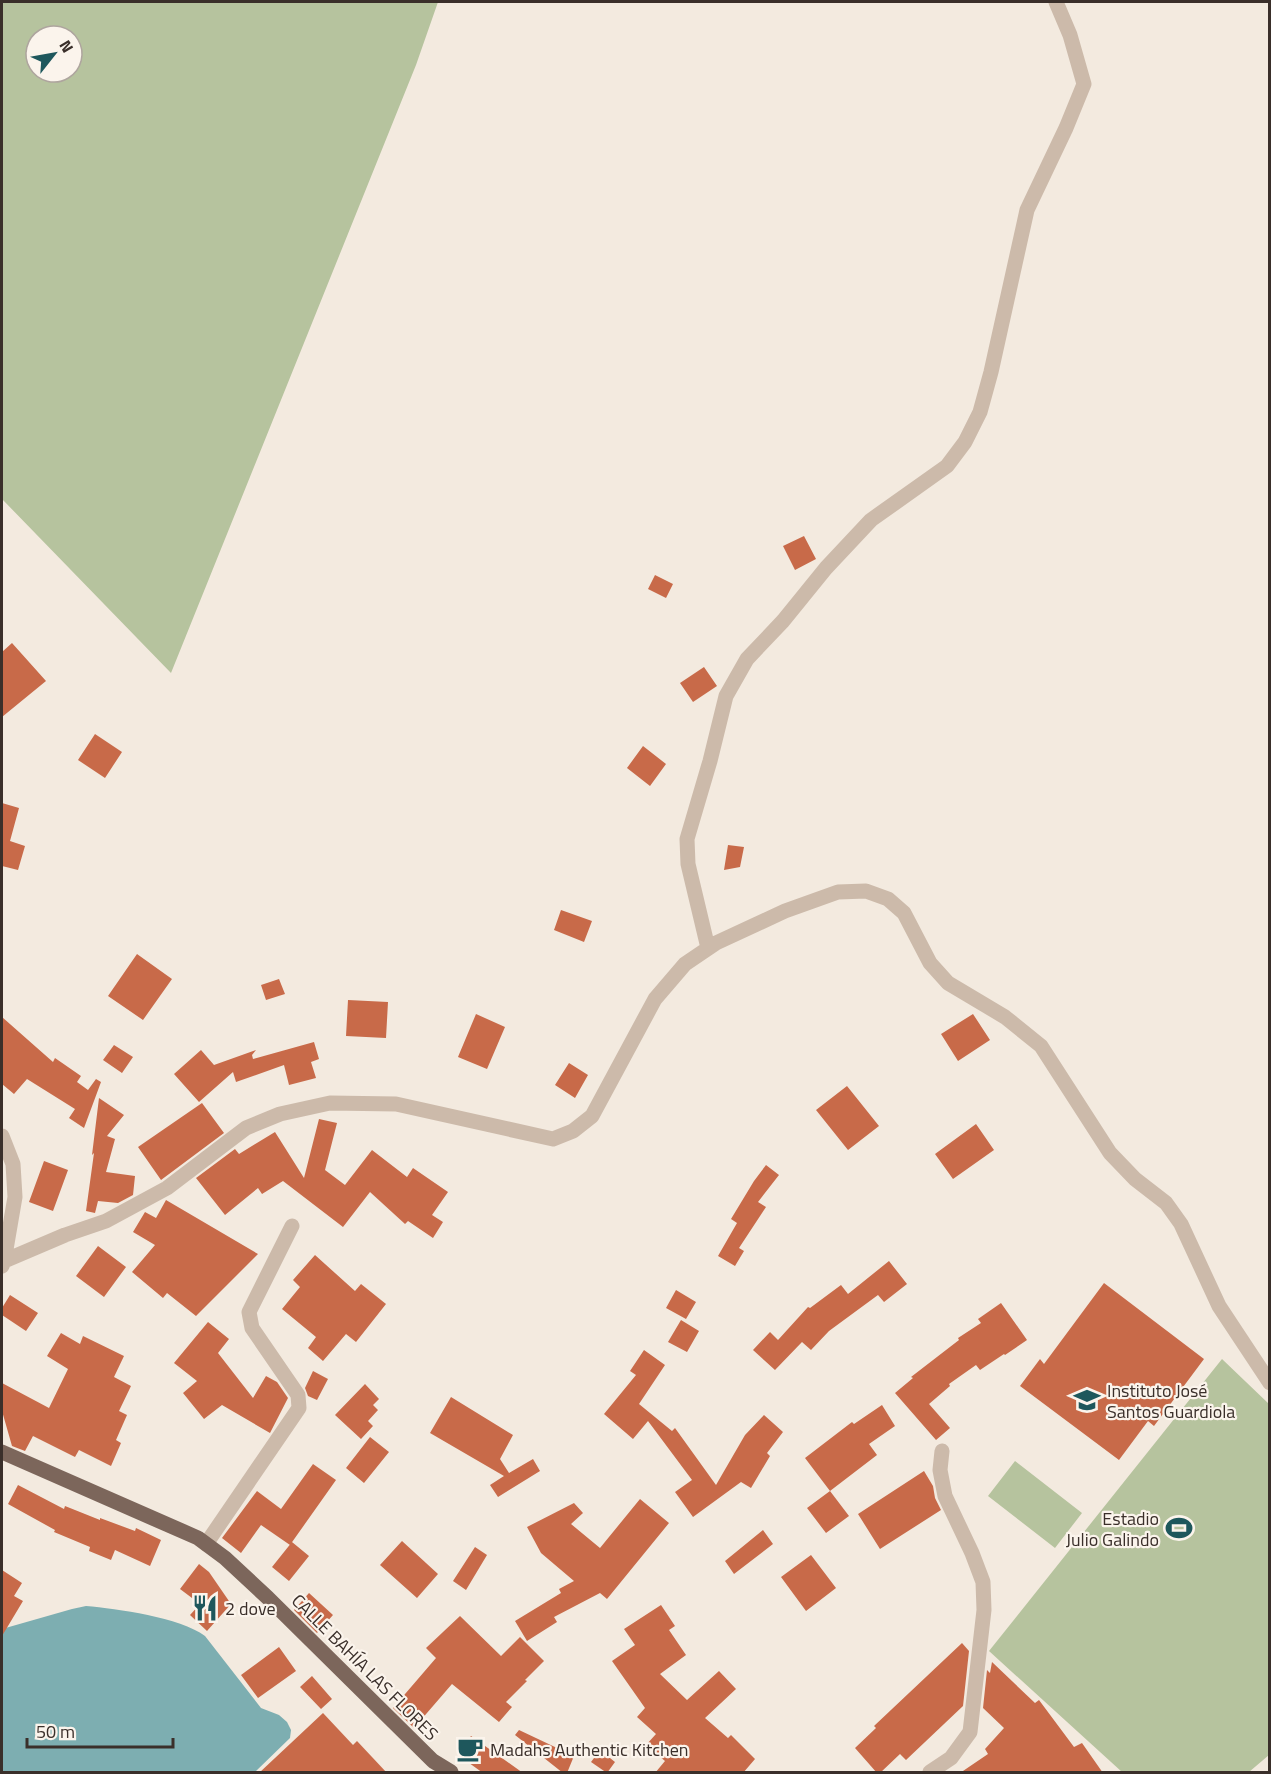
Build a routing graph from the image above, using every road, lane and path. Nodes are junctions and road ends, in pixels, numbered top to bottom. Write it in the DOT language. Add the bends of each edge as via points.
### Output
graph roads {
  1 [pos="1056,2"];
  2 [pos="708,948"];
  3 [pos="2,1136"];
  4 [pos="292,1226"];
  5 [pos="3,1264"];
  6 [pos="1269,1383"];
  7 [pos="2,1452"];
  8 [pos="942,1452"];
  9 [pos="206,1544"];
  10 [pos="451,1773"];
  11 [pos="930,1773"];
  1 -- 2 [label="street" via="1084,84 1027,210 980,412 947,466 871,520 747,660 726,696 687,839 688,864"];
  2 -- 5 [label="street" via="685,964 655,999 592,1116 573,1131 553,1139 396,1104 330,1103 280,1114 246,1128 167,1188 116,1216"];
  2 -- 6 [label="street" via="785,911 838,892 866,891 888,899 904,913 930,963 948,983 1005,1017 1041,1046 1110,1153 1166,1203 1181,1224 1219,1306"];
  3 -- 5 [label="street" via="13,1164 15,1197"];
  4 -- 9 [label="street" via="249,1312 252,1328 298,1395 299,1408"];
  7 -- 9 [label="main road, CALLE BAHÍA LAS FLORES"];
  8 -- 11 [label="street" via="939,1470 945,1496 983,1582 984,1610 970,1732 951,1758"];
  9 -- 10 [label="main road, CALLE BAHÍA LAS FLORES" via="268,1598 433,1761"];
}
